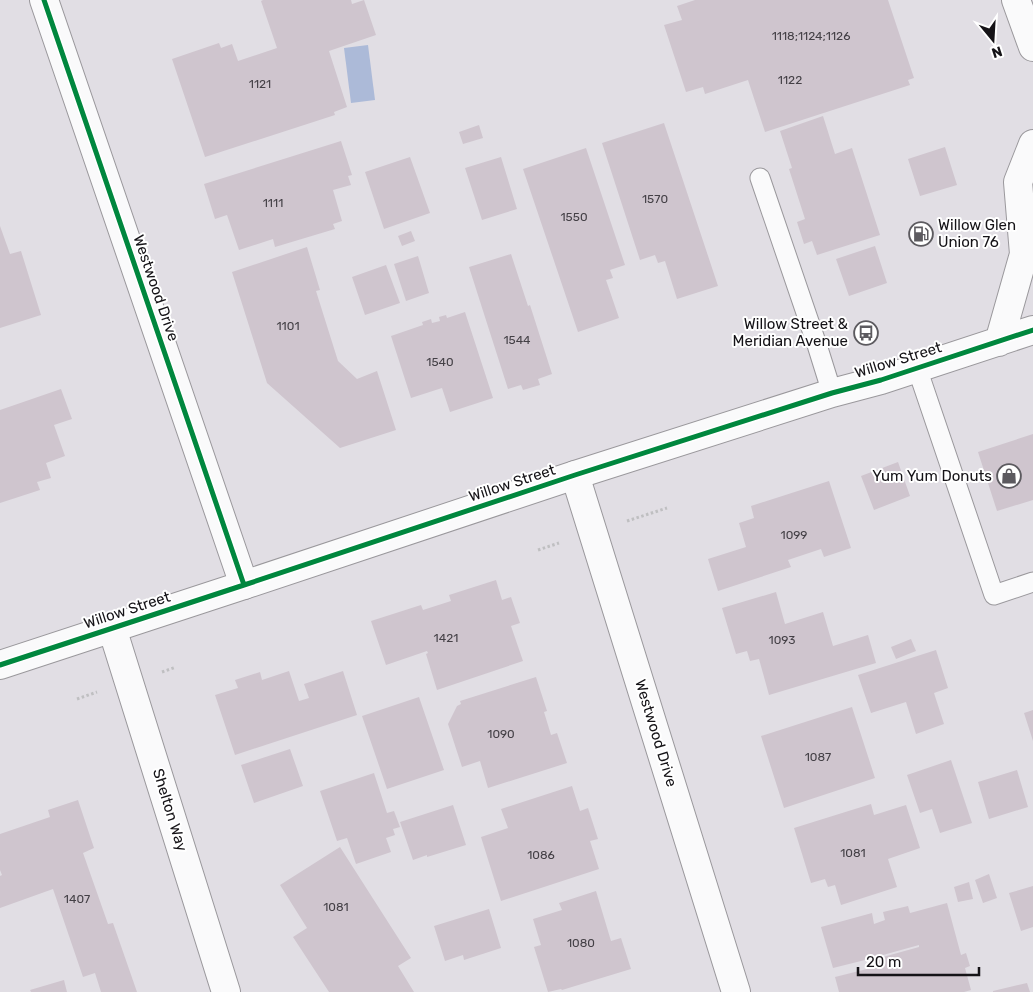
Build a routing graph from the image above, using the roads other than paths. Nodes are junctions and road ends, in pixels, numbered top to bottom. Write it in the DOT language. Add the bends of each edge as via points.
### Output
graph roads {
  1 [pos="44,0"];
  2 [pos="1016,0"];
  3 [pos="1033,47"];
  4 [pos="1033,144"];
  5 [pos="760,178"];
  6 [pos="1033,330"];
  7 [pos="999,342"];
  8 [pos="916,368"];
  9 [pos="832,393"];
  10 [pos="575,475"];
  11 [pos="1033,582"];
  12 [pos="244,585"];
  13 [pos="112,628"];
  14 [pos="0,665"];
  15 [pos="226,992"];
  16 [pos="736,992"];
  1 -- 12 [label="street, Westwood Drive"];
  2 -- 3 [label="street"];
  4 -- 7 [label="street" via="1018,182 1024,254"];
  5 -- 9 [label="lane"];
  6 -- 7 [label="street, Willow Street"];
  7 -- 8 [label="street, Willow Street"];
  8 -- 9 [label="street, Willow Street"];
  8 -- 11 [label="lane" via="994,595"];
  9 -- 10 [label="street, Willow Street"];
  10 -- 12 [label="street, Willow Street"];
  10 -- 16 [label="street, Westwood Drive"];
  12 -- 13 [label="street, Willow Street"];
  13 -- 14 [label="street, Willow Street"];
  13 -- 15 [label="street, Shelton Way"];
}
